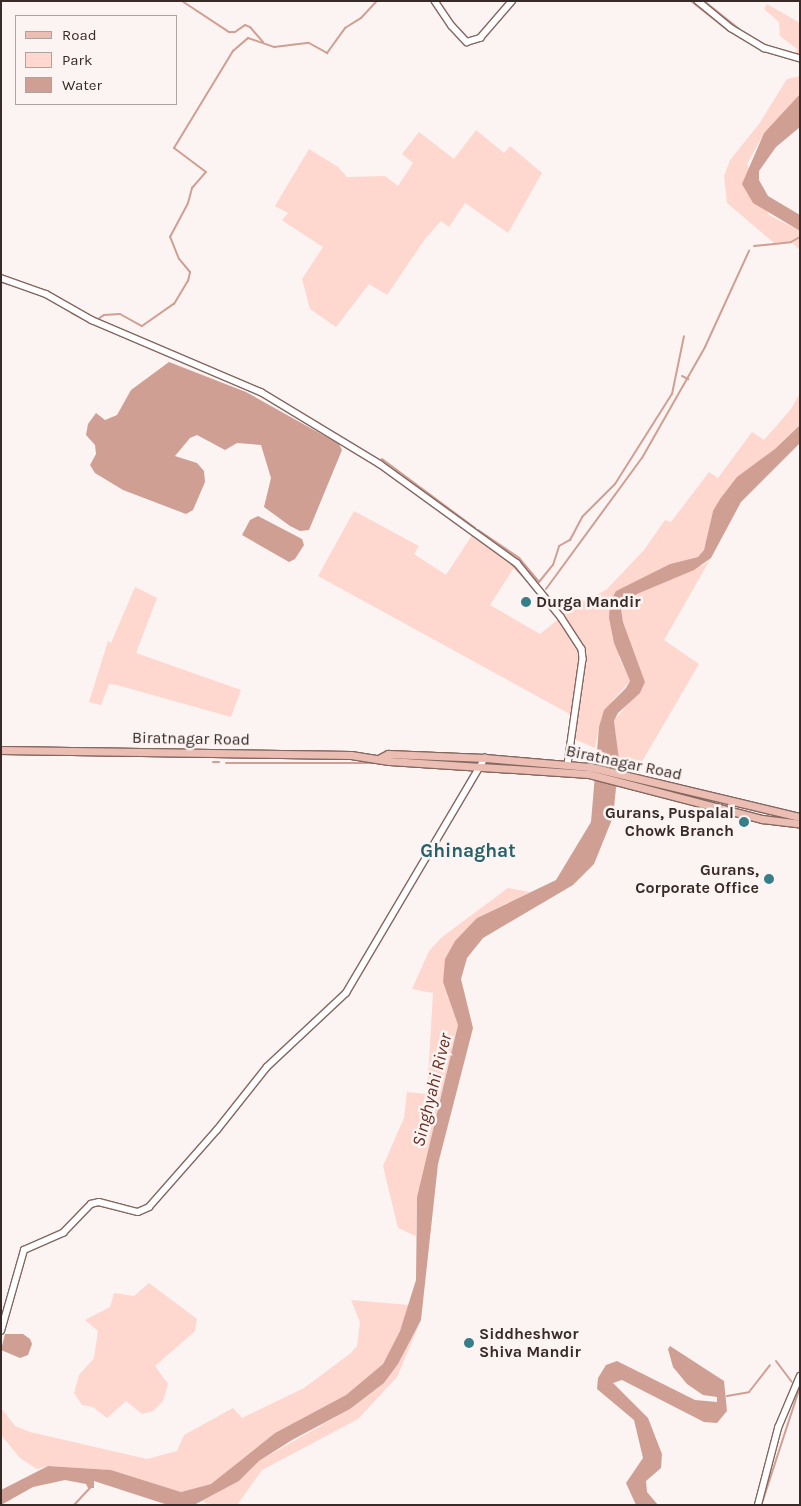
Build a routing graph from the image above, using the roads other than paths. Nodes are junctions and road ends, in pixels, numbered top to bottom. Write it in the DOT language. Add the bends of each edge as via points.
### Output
graph roads {
  1 [pos="435,1"];
  2 [pos="512,1"];
  3 [pos="698,1"];
  4 [pos="800,58"];
  5 [pos="1,278"];
  6 [pos="1,750"];
  7 [pos="483,761"];
  8 [pos="568,764"];
  9 [pos="589,770"];
  10 [pos="625,778"];
  11 [pos="800,818"];
  12 [pos="800,824"];
  13 [pos="1,1331"];
  14 [pos="800,1376"];
  15 [pos="758,1505"];
  1 -- 2 [label="street" via="468,42 480,38"];
  3 -- 4 [label="street" via="731,28 764,48"];
  5 -- 8 [label="street" via="46,294 92,320 261,392 380,464 517,564 561,617 582,649"];
  6 -- 7 [label="main road, Biratnagar Road" via="380,758 388,754"];
  7 -- 8 [label="main road, Biratnagar Road"];
  7 -- 9 [label="main road, Biratnagar Road"];
  7 -- 13 [label="street" via="346,993 267,1067 149,1207 138,1212 99,1202 91,1204 63,1233 24,1250"];
  8 -- 9 [label="main road, Biratnagar Road"];
  9 -- 10 [label="main road, Biratnagar Road"];
  10 -- 11 [label="main road, Biratnagar Road"];
  10 -- 12 [label="main road, Biratnagar Road" via="762,819"];
  14 -- 15 [label="street" via="778,1428"];
}
